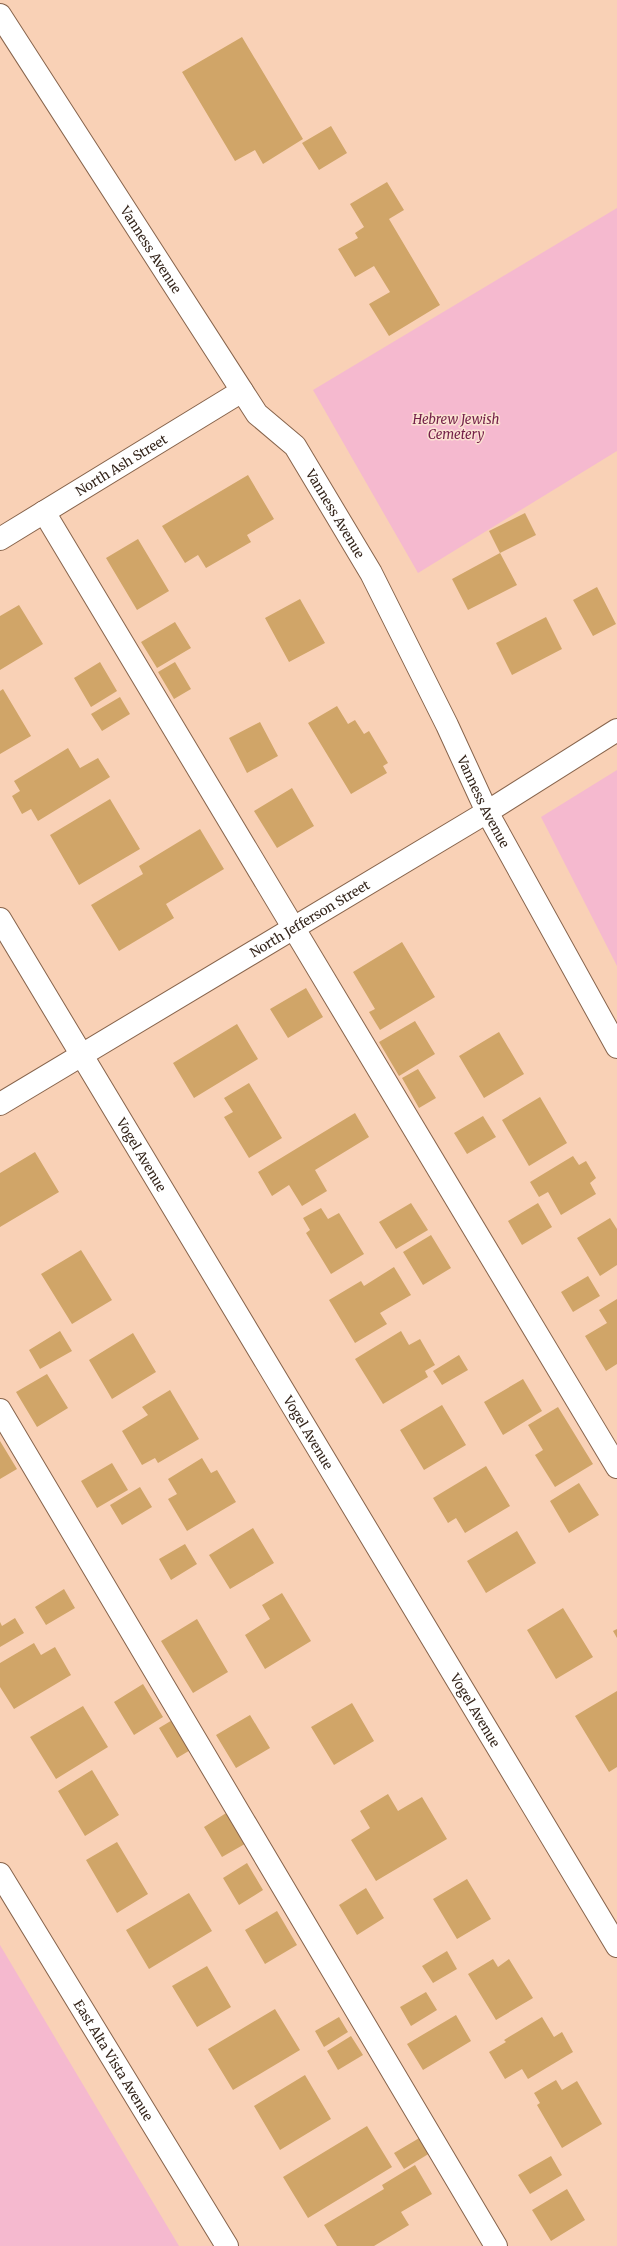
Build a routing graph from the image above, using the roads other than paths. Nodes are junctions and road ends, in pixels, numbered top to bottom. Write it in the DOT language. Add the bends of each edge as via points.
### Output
graph roads {
  1 [pos="0,15"];
  2 [pos="242,391"];
  3 [pos="44,512"];
  4 [pos="0,539"];
  5 [pos="617,730"];
  6 [pos="487,812"];
  7 [pos="0,919"];
  8 [pos="294,928"];
  9 [pos="617,1047"];
  10 [pos="82,1055"];
  11 [pos="0,1104"];
  12 [pos="0,1410"];
  13 [pos="617,1467"];
  14 [pos="0,1874"];
  15 [pos="617,1946"];
  16 [pos="227,2246"];
  17 [pos="496,2246"];
  1 -- 2 [label="street, Vanness Avenue"];
  2 -- 3 [label="street, North Ash Street"];
  2 -- 6 [label="street, Vanness Avenue" via="256,414 296,446 372,573"];
  3 -- 4 [label="street, North Ash Street"];
  3 -- 8 [label="street"];
  5 -- 6 [label="street, North Jefferson Street"];
  6 -- 8 [label="street, North Jefferson Street"];
  6 -- 9 [label="street, Vanness Avenue"];
  7 -- 10 [label="street, Vogel Avenue"];
  8 -- 10 [label="street, North Jefferson Street"];
  8 -- 13 [label="street"];
  10 -- 11 [label="street, North Jefferson Street"];
  10 -- 15 [label="street, Vogel Avenue"];
  12 -- 17 [label="street"];
  14 -- 16 [label="street, East Alta Vista Avenue"];
}
